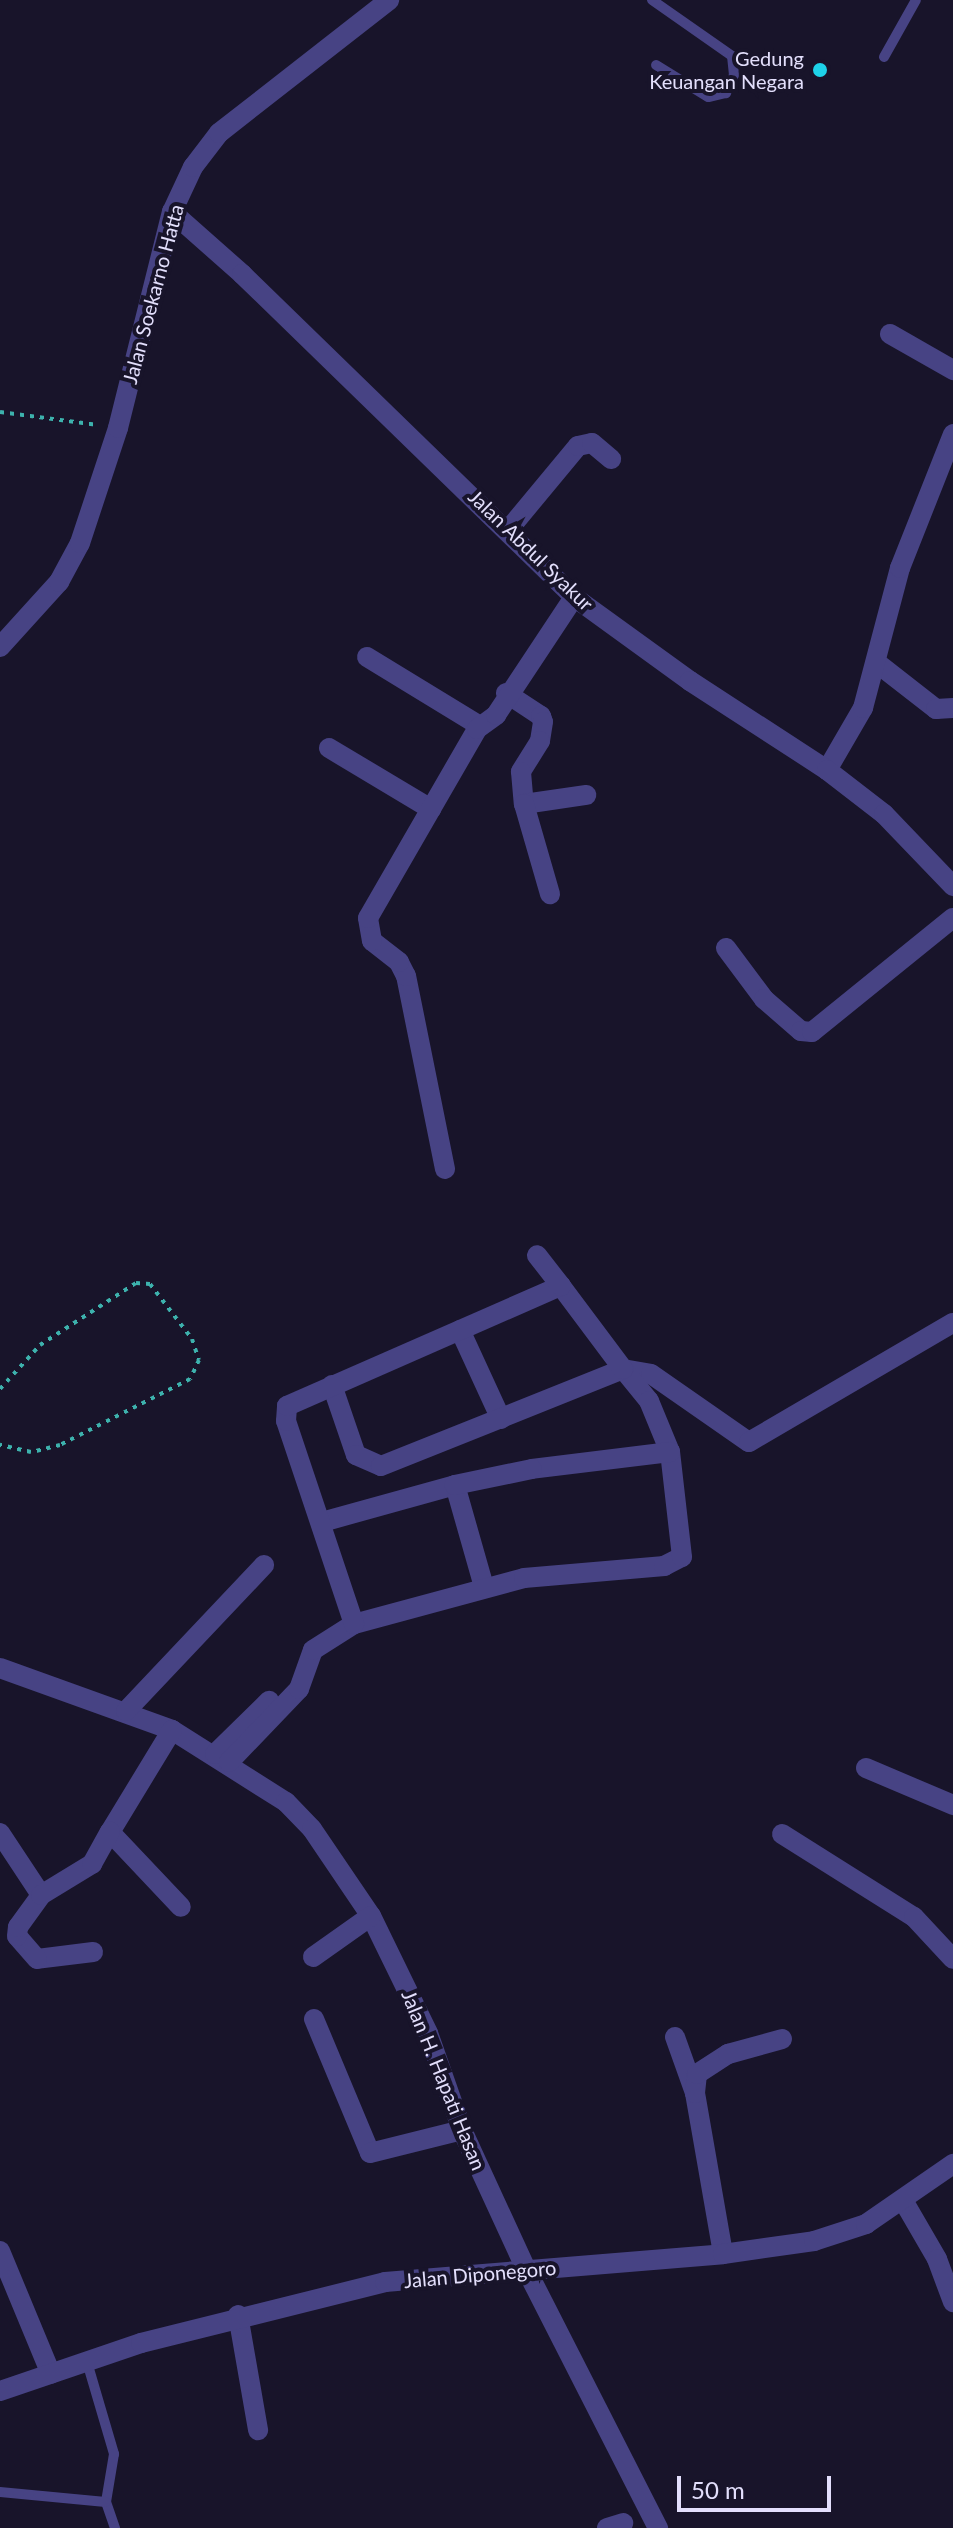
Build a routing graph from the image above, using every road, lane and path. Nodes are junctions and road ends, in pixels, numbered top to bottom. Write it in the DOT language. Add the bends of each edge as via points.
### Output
graph roads {
  1 [pos="652,0"];
  2 [pos="916,0"];
  3 [pos="385,1"];
  4 [pos="884,57"];
  5 [pos="656,65"];
  6 [pos="172,212"];
  7 [pos="890,334"];
  8 [pos="953,370"];
  9 [pos="0,412"];
  10 [pos="118,428"];
  11 [pos="953,435"];
  12 [pos="611,459"];
  13 [pos="509,529"];
  14 [pos="574,597"];
  15 [pos="0,647"];
  16 [pos="367,657"];
  17 [pos="877,663"];
  18 [pos="506,693"];
  19 [pos="953,708"];
  20 [pos="480,726"];
  21 [pos="329,748"];
  22 [pos="827,770"];
  23 [pos="586,795"];
  24 [pos="524,804"];
  25 [pos="431,809"];
  26 [pos="950,875"];
  27 [pos="550,894"];
  28 [pos="953,918"];
  29 [pos="726,948"];
  30 [pos="445,1169"];
  31 [pos="537,1255"];
  32 [pos="561,1286"];
  33 [pos="953,1323"];
  34 [pos="460,1330"];
  35 [pos="623,1369"];
  36 [pos="332,1385"];
  37 [pos="0,1389"];
  38 [pos="501,1419"];
  39 [pos="0,1445"];
  40 [pos="670,1452"];
  41 [pos="455,1485"];
  42 [pos="322,1522"];
  43 [pos="264,1565"];
  44 [pos="484,1587"];
  45 [pos="354,1624"];
  46 [pos="0,1668"];
  47 [pos="126,1711"];
  48 [pos="172,1730"];
  49 [pos="222,1758"];
  50 [pos="866,1768"];
  51 [pos="953,1805"];
  52 [pos="110,1832"];
  53 [pos="0,1833"];
  54 [pos="782,1834"];
  55 [pos="41,1895"];
  56 [pos="181,1907"];
  57 [pos="371,1916"];
  58 [pos="93,1952"];
  59 [pos="313,1957"];
  60 [pos="953,1959"];
  61 [pos="314,2019"];
  62 [pos="675,2037"];
  63 [pos="782,2039"];
  64 [pos="695,2093"];
  65 [pos="462,2130"];
  66 [pos="953,2164"];
  67 [pos="904,2202"];
  68 [pos="0,2251"];
  69 [pos="723,2254"];
  70 [pos="526,2269"];
  71 [pos="953,2302"];
  72 [pos="238,2315"];
  73 [pos="87,2362"];
  74 [pos="51,2374"];
  75 [pos="0,2391"];
  76 [pos="258,2430"];
  77 [pos="0,2492"];
  78 [pos="106,2502"];
  79 [pos="115,2528"];
  80 [pos="658,2528"];
  1 -- 5 [label="lane" via="732,56 734,75 726,93 708,97"];
  2 -- 4 [label="lane"];
  3 -- 6 [label="street, Jalan Soekarno Hatta" via="219,133 193,167"];
  6 -- 10 [label="street, Jalan Soekarno Hatta"];
  6 -- 13 [label="street, Jalan Abdul Syakur"];
  7 -- 8 [label="street"];
  9 -- 10 [label="path"];
  10 -- 15 [label="street, Jalan Soekarno Hatta" via="101,491 59,582"];
  11 -- 17 [label="street" via="900,568"];
  12 -- 13 [label="street" via="592,443 578,446"];
  13 -- 14 [label="street, Jalan Abdul Syakur"];
  14 -- 18 [label="street"];
  14 -- 22 [label="street, Jalan Abdul Syakur"];
  16 -- 20 [label="street"];
  17 -- 19 [label="street" via="936,709"];
  17 -- 22 [label="street" via="863,708"];
  18 -- 20 [label="street" via="496,715"];
  18 -- 24 [label="street" via="543,722 540,741 521,772"];
  20 -- 25 [label="street"];
  21 -- 25 [label="street"];
  22 -- 26 [label="street, Jalan Abdul Syakur"];
  23 -- 24 [label="street"];
  24 -- 27 [label="street"];
  25 -- 30 [label="street" via="367,924 372,941 399,962 406,976"];
  28 -- 29 [label="street" via="812,1032 801,1031 764,999"];
  31 -- 32 [label="street"];
  32 -- 34 [label="street"];
  32 -- 35 [label="street"];
  33 -- 35 [label="street" via="749,1442 651,1374"];
  34 -- 36 [label="street"];
  34 -- 38 [label="street"];
  35 -- 38 [label="street"];
  35 -- 40 [label="street" via="649,1401"];
  36 -- 38 [label="street" via="356,1455 369,1465 394,1463"];
  36 -- 42 [label="street" via="291,1402 285,1410"];
  37 -- 39 [label="path" via="40,1345 136,1283 150,1284 192,1339 199,1360 190,1379 60,1445 31,1452"];
  40 -- 41 [label="street" via="532,1469"];
  40 -- 44 [label="street" via="683,1544 679,1561 568,1571"];
  41 -- 42 [label="street"];
  41 -- 44 [label="street"];
  42 -- 45 [label="street"];
  43 -- 47 [label="street"];
  44 -- 45 [label="street"];
  45 -- 49 [label="street" via="313,1650 307,1666"];
  46 -- 47 [label="street, Jalan H. Hapati Hasan"];
  47 -- 48 [label="street, Jalan H. Hapati Hasan"];
  48 -- 49 [label="street, Jalan H. Hapati Hasan"];
  48 -- 52 [label="street"];
  49 -- 57 [label="street, Jalan H. Hapati Hasan" via="286,1802 312,1829"];
  50 -- 51 [label="street"];
  52 -- 55 [label="street" via="82,1874"];
  52 -- 56 [label="street"];
  53 -- 55 [label="street"];
  54 -- 60 [label="street" via="914,1917"];
  55 -- 58 [label="street" via="18,1927 17,1936 30,1956 49,1959"];
  57 -- 59 [label="street"];
  57 -- 65 [label="street, Jalan H. Hapati Hasan" via="428,2033"];
  61 -- 65 [label="street" via="370,2153"];
  62 -- 64 [label="street"];
  63 -- 64 [label="street" via="728,2054 697,2074"];
  64 -- 69 [label="street"];
  65 -- 70 [label="street, Jalan H. Hapati Hasan"];
  66 -- 67 [label="street, Jalan Diponegoro"];
  67 -- 69 [label="street, Jalan Diponegoro" via="866,2224 814,2241"];
  67 -- 71 [label="street" via="937,2259"];
  68 -- 74 [label="street"];
  69 -- 70 [label="street, Jalan Diponegoro"];
  70 -- 72 [label="street, Jalan Diponegoro" via="385,2282"];
  70 -- 80 [label="street, Jalan H. Hapati Hasan"];
  72 -- 73 [label="street, Jalan Diponegoro"];
  72 -- 76 [label="street"];
  73 -- 74 [label="street, Jalan Diponegoro"];
  73 -- 78 [label="lane" via="114,2454"];
  74 -- 75 [label="street, Jalan Diponegoro"];
  77 -- 78 [label="lane"];
  78 -- 79 [label="lane"];
}
